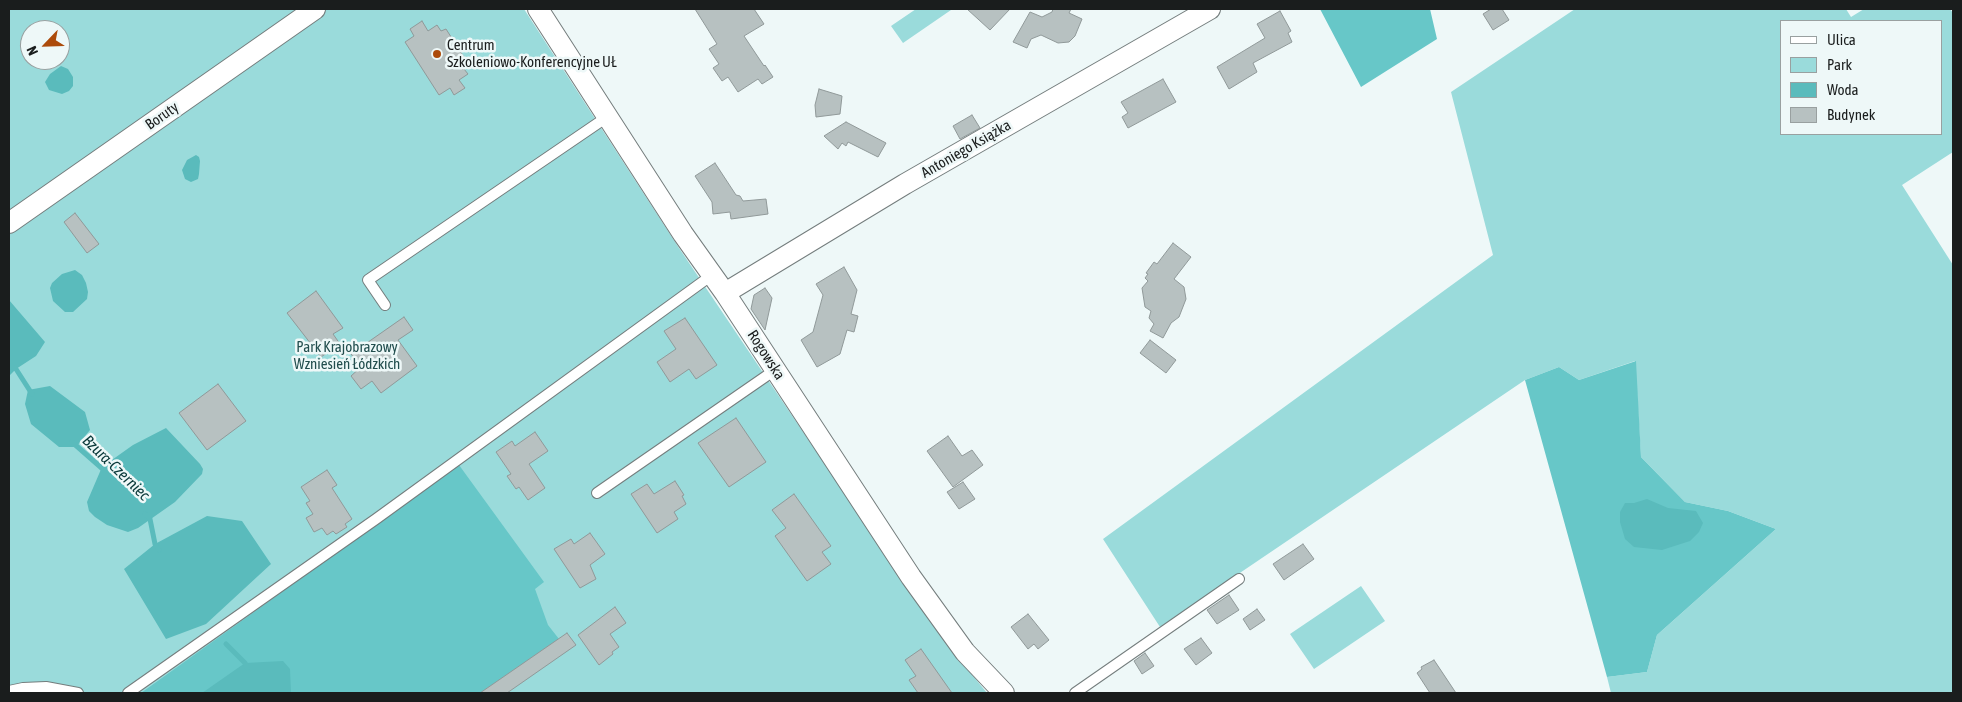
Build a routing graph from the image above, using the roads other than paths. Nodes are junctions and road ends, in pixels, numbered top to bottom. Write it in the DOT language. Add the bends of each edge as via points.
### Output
graph roads {
  1 [pos="315,9"];
  2 [pos="538,9"];
  3 [pos="1210,9"];
  4 [pos="607,117"];
  5 [pos="9,223"];
  6 [pos="712,275"];
  7 [pos="725,293"];
  8 [pos="384,304"];
  9 [pos="776,370"];
  10 [pos="597,493"];
  11 [pos="1239,579"];
  12 [pos="9,691"];
  13 [pos="78,693"];
  14 [pos="128,693"];
  15 [pos="1004,693"];
  16 [pos="1075,693"];
  1 -- 5 [label="street, Boruty"];
  2 -- 4 [label="street, Rogowska"];
  3 -- 7 [label="street, Antoniego Książka" via="905,184"];
  4 -- 6 [label="street, Rogowska"];
  4 -- 8 [label="lane" via="368,280"];
  6 -- 7 [label="street, Rogowska"];
  6 -- 14 [label="lane"];
  7 -- 9 [label="street, Rogowska"];
  9 -- 10 [label="lane"];
  9 -- 15 [label="street, Rogowska" via="911,576 965,652"];
  11 -- 16 [label="lane"];
  12 -- 13 [label="lane" via="46,686"];
}
